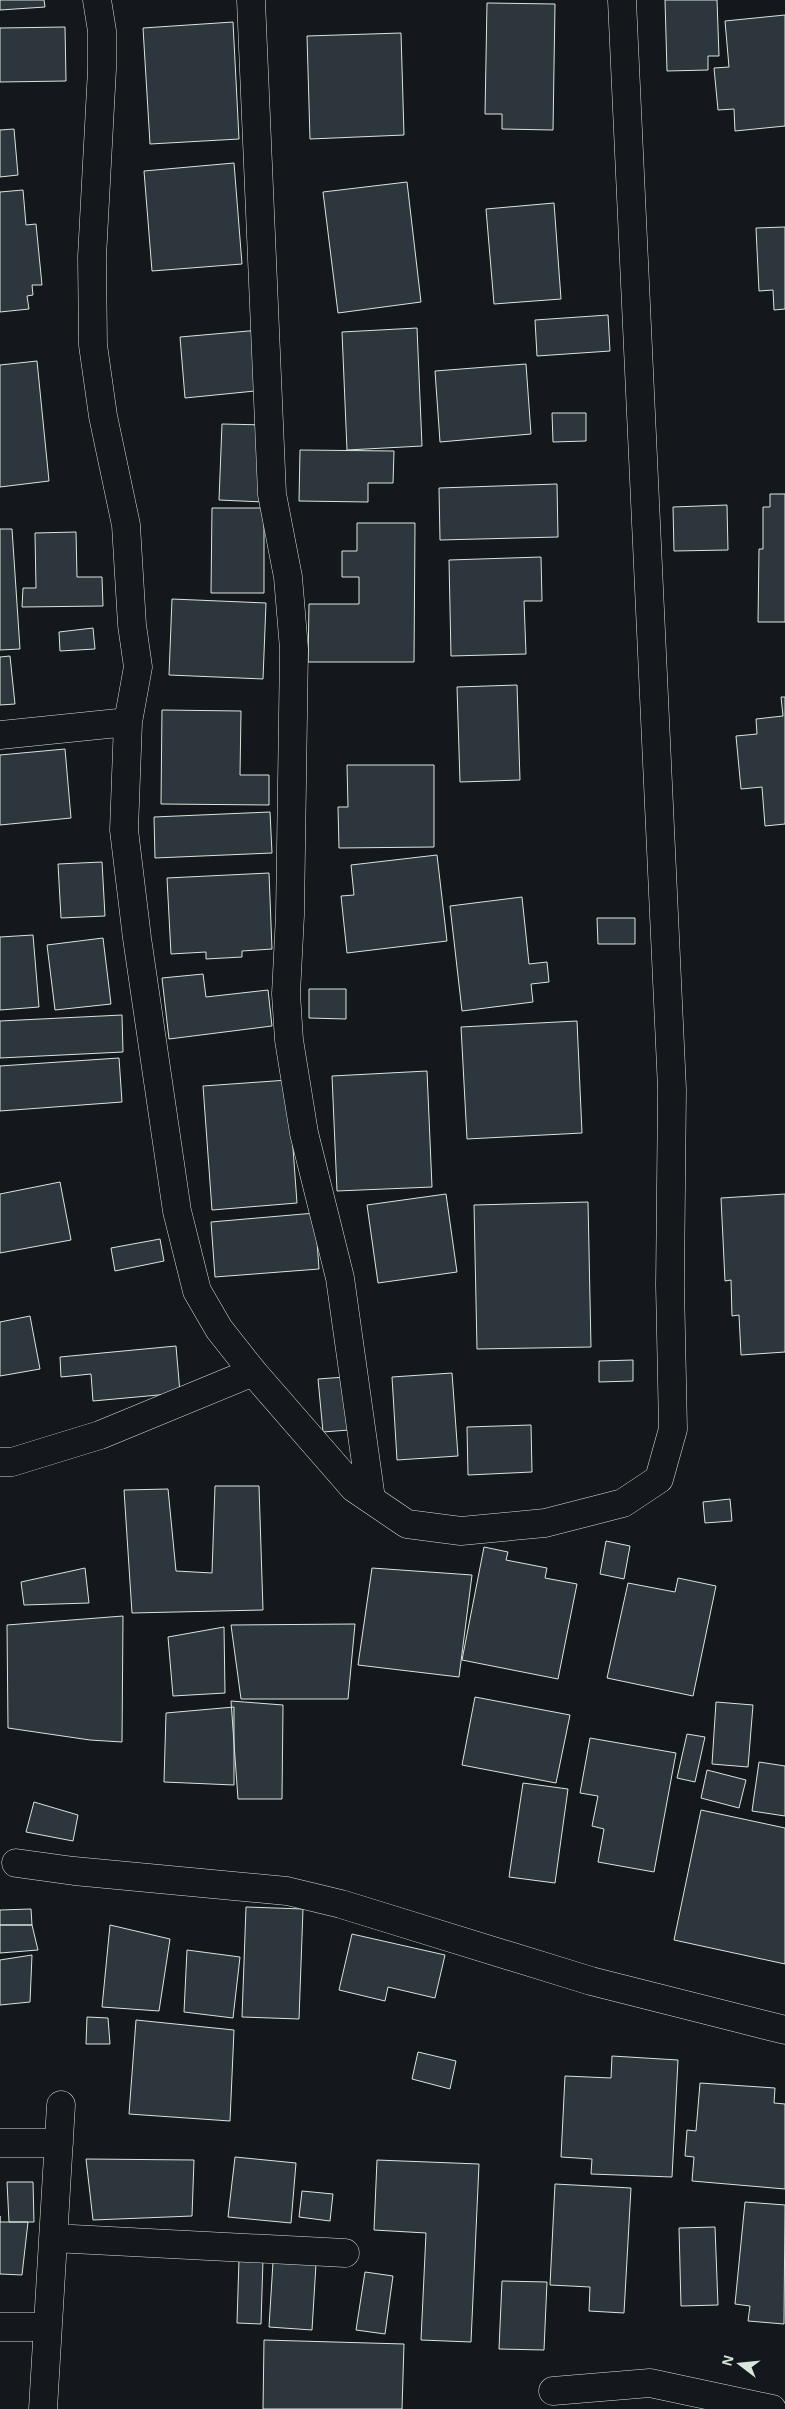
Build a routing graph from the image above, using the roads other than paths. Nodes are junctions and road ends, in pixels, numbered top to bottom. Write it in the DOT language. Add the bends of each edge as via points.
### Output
graph roads {
  1 [pos="97,0"];
  2 [pos="251,0"];
  3 [pos="622,0"];
  4 [pos="128,722"];
  5 [pos="0,735"];
  6 [pos="253,1372"];
  7 [pos="0,1462"];
  8 [pos="371,1500"];
  9 [pos="16,1863"];
  10 [pos="785,2030"];
  11 [pos="61,2105"];
  12 [pos="59,2142"];
  13 [pos="0,2143"];
  14 [pos="53,2238"];
  15 [pos="345,2253"];
  16 [pos="0,2327"];
  17 [pos="47,2327"];
  18 [pos="553,2391"];
  19 [pos="43,2409"];
  20 [pos="772,2409"];
  1 -- 4 [label="street" via="102,31 102,69 92,257 93,345 103,416 129,546 132,625 138,667"];
  2 -- 8 [label="street" via="272,494 288,578 294,648 286,994 289,1040 304,1133 340,1278"];
  3 -- 8 [label="street" via="672,1089 670,1285 673,1429 659,1479 623,1503 545,1523 461,1531 407,1524"];
  4 -- 5 [label="street"];
  4 -- 6 [label="street" via="124,830 178,1212 197,1291 219,1329"];
  6 -- 7 [label="street" via="100,1435 12,1462"];
  6 -- 8 [label="street" via="354,1488"];
  9 -- 10 [label="street" via="287,1891 341,1904 591,1981"];
  11 -- 12 [label="street"];
  12 -- 13 [label="street"];
  12 -- 14 [label="street"];
  14 -- 15 [label="street"];
  14 -- 17 [label="street"];
  16 -- 17 [label="street"];
  17 -- 19 [label="street"];
  18 -- 20 [label="street" via="650,2383"];
}
